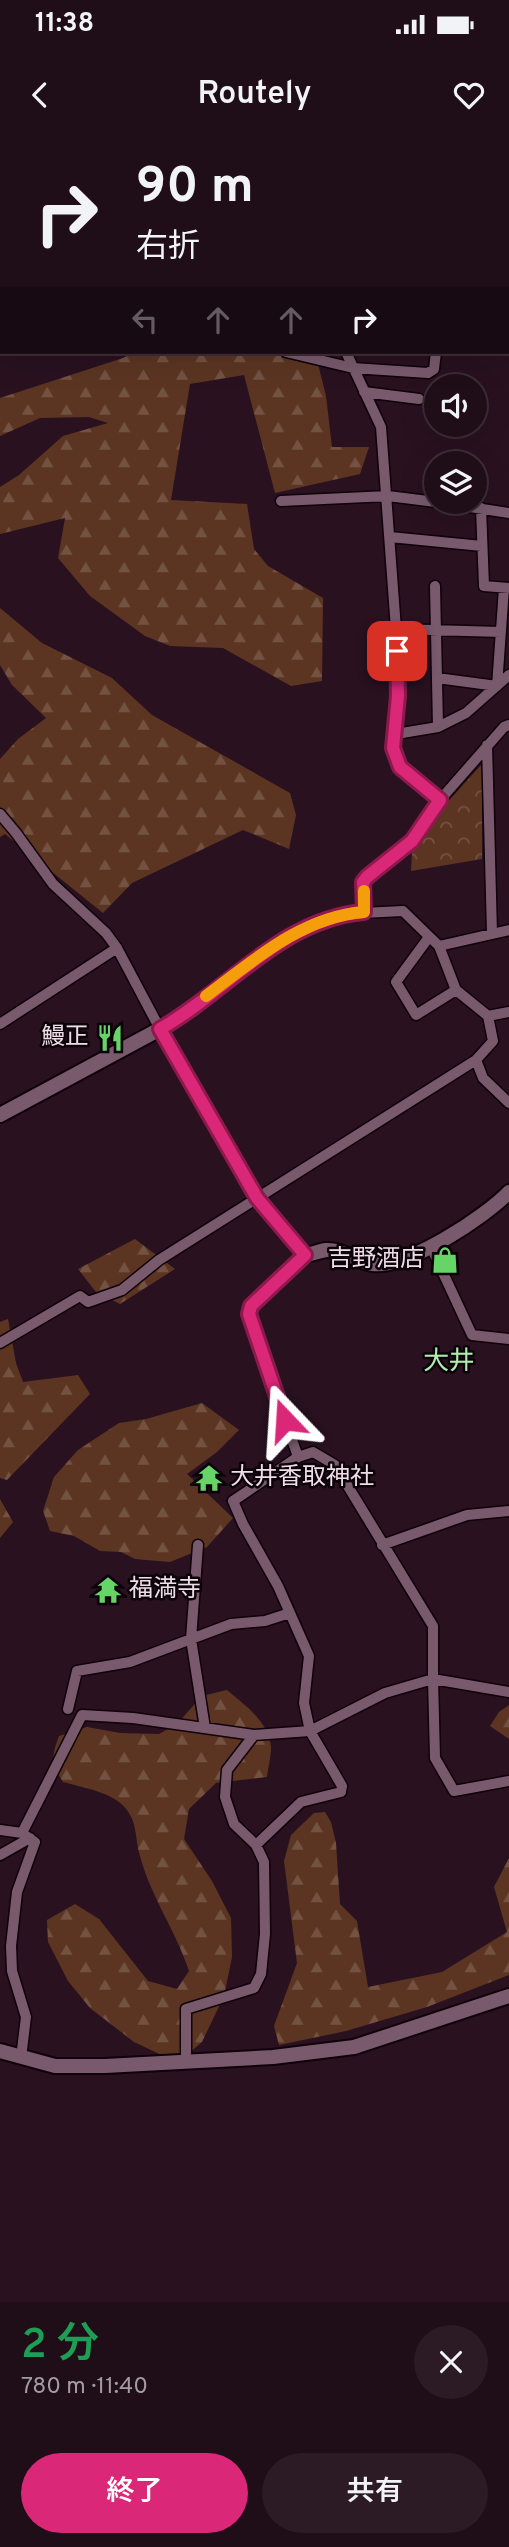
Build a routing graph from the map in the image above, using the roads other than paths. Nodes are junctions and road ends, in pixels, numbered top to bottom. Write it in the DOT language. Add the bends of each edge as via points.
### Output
graph roads {
  1 [pos="294,354"];
  2 [pos="347,354"];
  3 [pos="436,354"];
  4 [pos="353,368"];
  5 [pos="364,392"];
  6 [pos="419,398"];
  7 [pos="388,496"];
  8 [pos="424,500"];
  9 [pos="281,501"];
  10 [pos="487,509"];
  11 [pos="509,513"];
  12 [pos="481,514"];
  13 [pos="390,537"];
  14 [pos="482,546"];
  15 [pos="435,586"];
  16 [pos="506,588"];
  17 [pos="396,629"];
  18 [pos="436,629"];
  19 [pos="500,632"];
  20 [pos="509,675"];
  21 [pos="437,678"];
  22 [pos="497,686"];
  23 [pos="509,725"];
  24 [pos="438,727"];
  25 [pos="396,734"];
  26 [pos="487,745"];
  27 [pos="440,800"];
  28 [pos="0,814"];
  29 [pos="364,912"];
  30 [pos="509,930"];
  31 [pos="492,933"];
  32 [pos="429,937"];
  33 [pos="439,946"];
  34 [pos="117,948"];
  35 [pos="456,990"];
  36 [pos="509,1012"];
  37 [pos="488,1016"];
  38 [pos="0,1024"];
  39 [pos="160,1029"];
  40 [pos="476,1060"];
  41 [pos="509,1103"];
  42 [pos="0,1115"];
  43 [pos="509,1192"];
  44 [pos="257,1198"];
  45 [pos="431,1247"];
  46 [pos="305,1255"];
  47 [pos="509,1339"];
  48 [pos="0,1343"];
  49 [pos="298,1457"];
  50 [pos="509,1511"];
  51 [pos="198,1545"];
  52 [pos="382,1545"];
  53 [pos="290,1614"];
  54 [pos="191,1639"];
  55 [pos="433,1679"];
  56 [pos="509,1692"];
  57 [pos="68,1709"];
  58 [pos="205,1728"];
  59 [pos="310,1731"];
  60 [pos="254,1735"];
  61 [pos="509,1781"];
  62 [pos="0,1830"];
  63 [pos="26,1835"];
  64 [pos="256,1845"];
  65 [pos="0,1855"];
  66 [pos="509,1996"];
  67 [pos="0,2051"];
  68 [pos="21,2057"];
  69 [pos="186,2062"];
  1 -- 4 [label="street"];
  2 -- 4 [label="street"];
  3 -- 4 [label="street" via="434,369 428,373"];
  4 -- 5 [label="street"];
  5 -- 6 [label="street"];
  5 -- 7 [label="street" via="380,428"];
  7 -- 8 [label="street"];
  7 -- 9 [label="street"];
  7 -- 13 [label="street"];
  10 -- 11 [label="street"];
  12 -- 14 [label="street"];
  13 -- 14 [label="street"];
  13 -- 17 [label="street"];
  14 -- 16 [label="street" via="484,586"];
  15 -- 18 [label="street"];
  16 -- 19 [label="street"];
  17 -- 18 [label="street"];
  17 -- 25 [label="street"];
  18 -- 19 [label="street"];
  18 -- 21 [label="street"];
  19 -- 22 [label="street"];
  20 -- 22 [label="street"];
  21 -- 22 [label="street"];
  21 -- 24 [label="street"];
  22 -- 24 [label="street" via="466,713"];
  23 -- 26 [label="street"];
  24 -- 25 [label="street"];
  25 -- 27 [label="street" via="393,748 400,767"];
  26 -- 27 [label="street"];
  26 -- 31 [label="street"];
  27 -- 29 [label="street" via="412,841 363,882"];
  28 -- 34 [label="street" via="52,884"];
  29 -- 32 [label="street" via="403,912"];
  29 -- 39 [label="street" via="341,914 288,936"];
  30 -- 31 [label="street"];
  31 -- 33 [label="street"];
  32 -- 33 [label="street"];
  32 -- 35 [label="street" via="396,982 416,1015"];
  33 -- 35 [label="street"];
  34 -- 38 [label="street"];
  34 -- 39 [label="street"];
  35 -- 37 [label="street"];
  36 -- 37 [label="street"];
  37 -- 40 [label="street" via="493,1041"];
  39 -- 42 [label="street"];
  39 -- 44 [label="street"];
  40 -- 41 [label="street" via="482,1078"];
  40 -- 44 [label="street"];
  43 -- 45 [label="street"];
  44 -- 46 [label="street"];
  44 -- 48 [label="street" via="122,1290 88,1302 80,1296"];
  45 -- 46 [label="street" via="384,1265 328,1250"];
  45 -- 47 [label="street" via="472,1335"];
  46 -- 49 [label="street" via="251,1306 249,1314"];
  49 -- 52 [label="street" via="313,1452 335,1465"];
  49 -- 53 [label="street" via="233,1501"];
  50 -- 52 [label="street" via="467,1515"];
  51 -- 54 [label="street"];
  52 -- 55 [label="street" via="433,1626"];
  53 -- 54 [label="street" via="231,1624"];
  53 -- 59 [label="street" via="309,1656 304,1703"];
  54 -- 57 [label="street" via="130,1661 77,1671"];
  54 -- 58 [label="street"];
  55 -- 56 [label="street"];
  55 -- 59 [label="street" via="385,1693"];
  55 -- 61 [label="street" via="435,1758 454,1791"];
  58 -- 60 [label="street"];
  58 -- 63 [label="street" via="82,1715"];
  59 -- 60 [label="street"];
  59 -- 64 [label="street" via="342,1786 341,1792 301,1802"];
  60 -- 64 [label="street" via="227,1770 225,1797 234,1824"];
  62 -- 63 [label="street"];
  63 -- 65 [label="street"];
  63 -- 68 [label="street" via="35,1842 17,1892 11,1946 12,1971 26,2017"];
  64 -- 69 [label="street" via="264,1862 261,1974 254,1988 186,2009"];
  66 -- 69 [label="street" via="354,2047"];
  67 -- 68 [label="street"];
  68 -- 69 [label="street" via="80,2067"];
}
